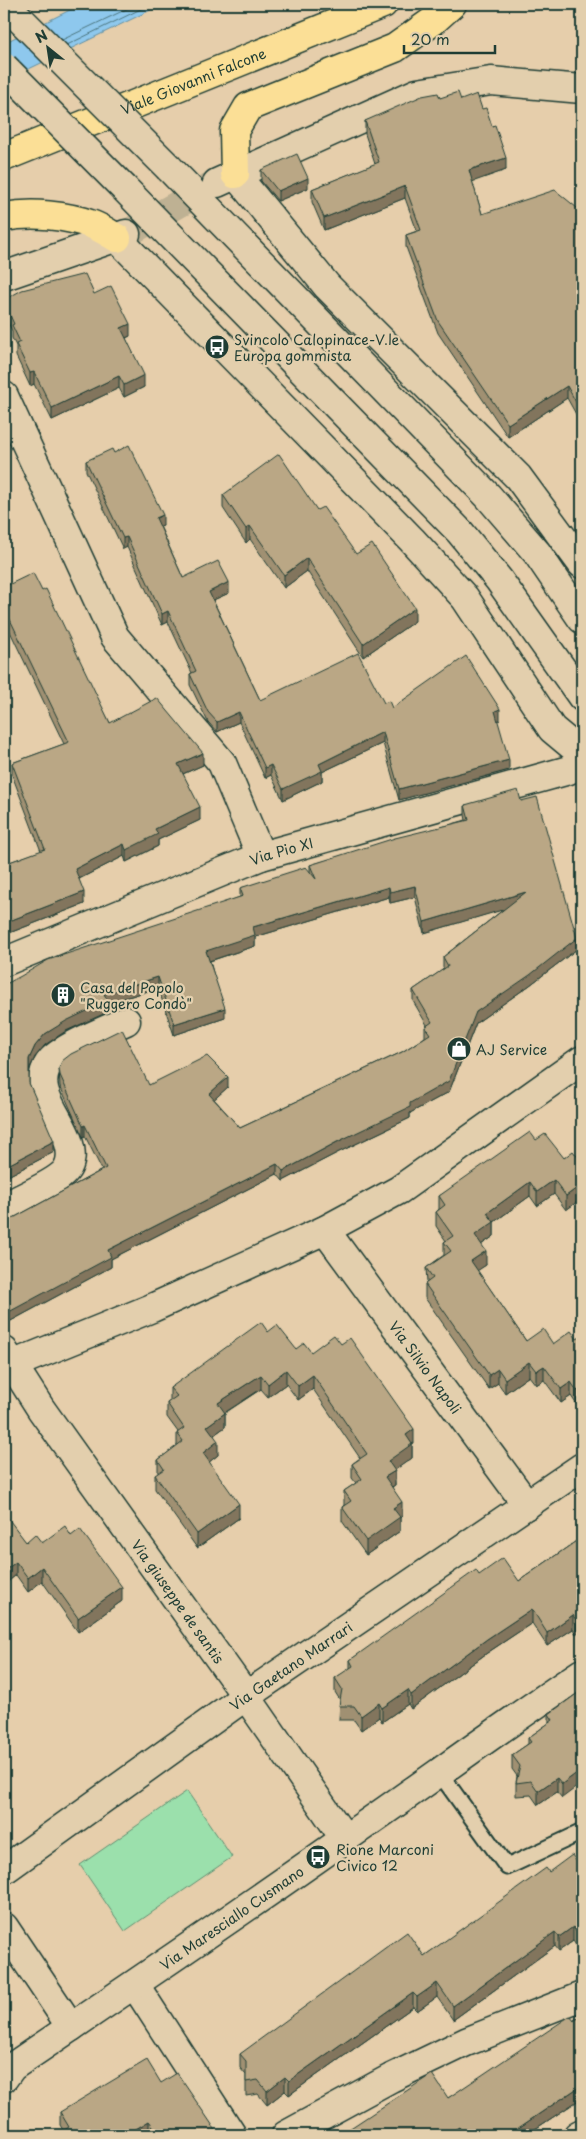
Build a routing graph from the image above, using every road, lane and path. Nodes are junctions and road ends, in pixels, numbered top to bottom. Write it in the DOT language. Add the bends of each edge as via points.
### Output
graph roads {
  1 [pos="5,4"];
  2 [pos="383,4"];
  3 [pos="452,4"];
  4 [pos="4,67"];
  5 [pos="582,89"];
  6 [pos="4,157"];
  7 [pos="226,179"];
  8 [pos="4,217"];
  9 [pos="122,236"];
  10 [pos="4,276"];
  11 [pos="4,396"];
  12 [pos="582,564"];
  13 [pos="582,619"];
  14 [pos="582,696"];
  15 [pos="579,765"];
  16 [pos="261,856"];
  17 [pos="4,962"];
  18 [pos="126,1021"];
  19 [pos="582,1060"];
  20 [pos="4,1207"];
  21 [pos="325,1230"];
  22 [pos="6,1361"];
  23 [pos="582,1467"];
  24 [pos="527,1505"];
  25 [pos="582,1673"];
  26 [pos="246,1696"];
  27 [pos="439,1772"];
  28 [pos="582,1832"];
  29 [pos="345,1839"];
  30 [pos="4,1870"];
  31 [pos="4,1926"];
  32 [pos="135,1985"];
  33 [pos="582,1996"];
  34 [pos="71,2027"];
  35 [pos="4,2078"];
  36 [pos="582,2133"];
  37 [pos="232,2135"];
  38 [pos="286,2135"];
  39 [pos="578,2135"];
  1 -- 13 [label="street, bridge" via="488,496 537,553"];
  2 -- 6 [label="main road, Viale Giovanni Falcone"];
  3 -- 7 [label="main road" via="395,48 248,108 234,131"];
  4 -- 14 [label="street, bridge" via="460,532 499,580"];
  5 -- 7 [label="street" via="491,81 416,94"];
  7 -- 12 [label="street" via="518,476"];
  8 -- 9 [label="main road" via="58,216"];
  9 -- 10 [label="street"];
  9 -- 15 [label="street" via="465,598"];
  11 -- 16 [label="street" via="115,637 222,763"];
  15 -- 16 [label="street, Via Pio XI"];
  16 -- 17 [label="street, Via Pio XI"];
  18 -- 20 [label="street" via="61,1052 49,1063 44,1075 44,1090 71,1149 68,1167 58,1177"];
  19 -- 21 [label="street" via="399,1190"];
  21 -- 22 [label="street" via="152,1308"];
  21 -- 24 [label="street, Via Silvio Napoli"];
  22 -- 26 [label="street, Via giuseppe de santis"];
  23 -- 24 [label="street, Via Gaetano Marrari"];
  24 -- 26 [label="street, Via Gaetano Marrari"];
  25 -- 27 [label="street, Via Maresciallo Cusmano"];
  26 -- 29 [label="street, Via giuseppe de santis"];
  26 -- 30 [label="street, Via Gaetano Marrari"];
  27 -- 28 [label="lane" via="507,1867"];
  27 -- 29 [label="street, Via Maresciallo Cusmano"];
  29 -- 32 [label="street, Via Maresciallo Cusmano"];
  31 -- 34 [label="street"];
  32 -- 34 [label="street, Via Maresciallo Cusmano"];
  32 -- 37 [label="street"];
  33 -- 38 [label="street" via="466,2042"];
  34 -- 35 [label="street, Via Maresciallo Cusmano" via="12,2067"];
  36 -- 39 [label="street"];
}
